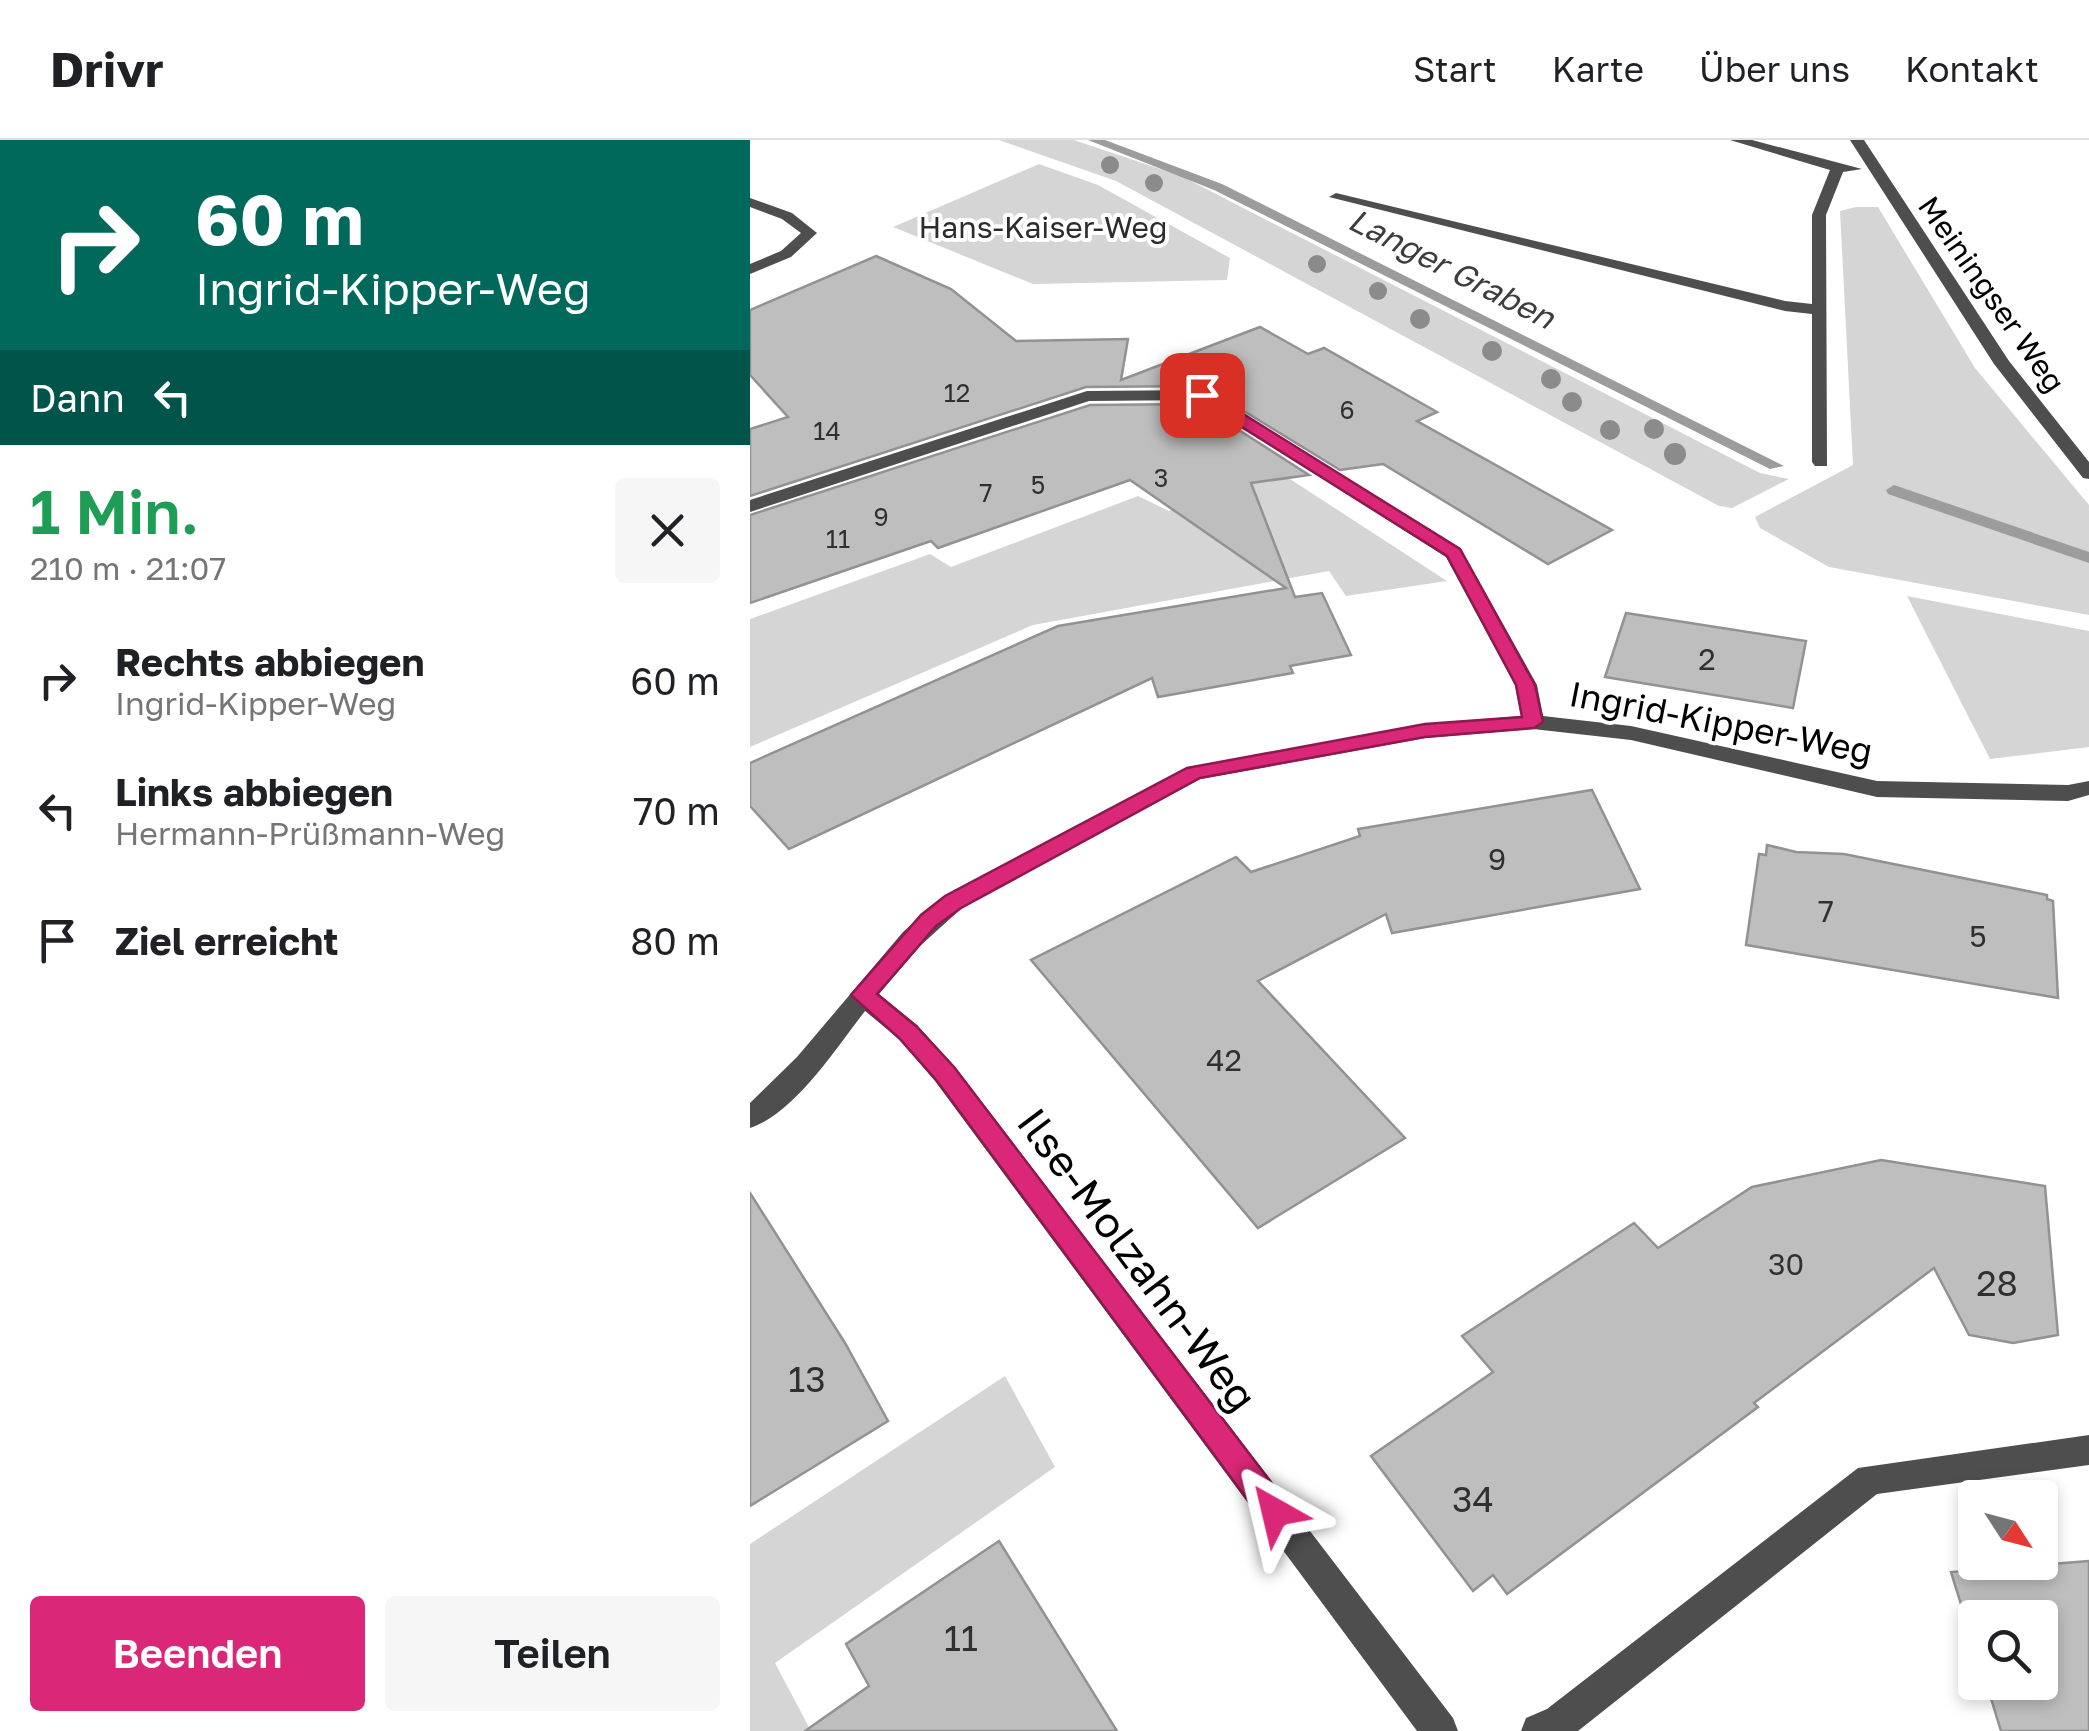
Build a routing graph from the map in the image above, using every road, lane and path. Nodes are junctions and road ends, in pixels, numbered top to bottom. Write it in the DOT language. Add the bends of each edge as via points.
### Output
graph roads {
  1 [pos="1737,140"];
  2 [pos="1856,140"];
  3 [pos="1838,168"];
  4 [pos="1875,170"];
  5 [pos="1336,197"];
  6 [pos="750,202"];
  7 [pos="750,269"];
  8 [pos="1820,310"];
  9 [pos="1821,462"];
  10 [pos="2089,474"];
  11 [pos="750,506"];
  12 [pos="1534,722"];
  13 [pos="2089,788"];
  14 [pos="863,995"];
  15 [pos="750,1118"];
  16 [pos="2089,1450"];
  17 [pos="1440,1731"];
  18 [pos="1539,1731"];
  1 -- 3 [label="street"];
  2 -- 4 [label="street, Meiningser Weg"];
  3 -- 4 [label="street"];
  3 -- 8 [label="street" via="1819,215"];
  4 -- 10 [label="street, Meiningser Weg" via="2002,364"];
  5 -- 8 [label="street"];
  6 -- 7 [label="street" via="810,233 786,254"];
  8 -- 9 [label="street"];
  11 -- 12 [label="street" via="1087,396 1202,395 1454,553 1526,685"];
  12 -- 13 [label="street, Ingrid-Kipper-Weg" via="1631,733 1877,788"];
  12 -- 14 [label="street, Ingrid-Kipper-Weg" via="1425,731 1194,773 953,902 928,920"];
  14 -- 15 [label="street, Ingrid-Kipper-Weg" via="768,1107"];
  14 -- 17 [label="street, Ilse-Molzahn-Weg" via="945,1074"];
  16 -- 18 [label="street" via="1870,1479 1560,1722"];
}
